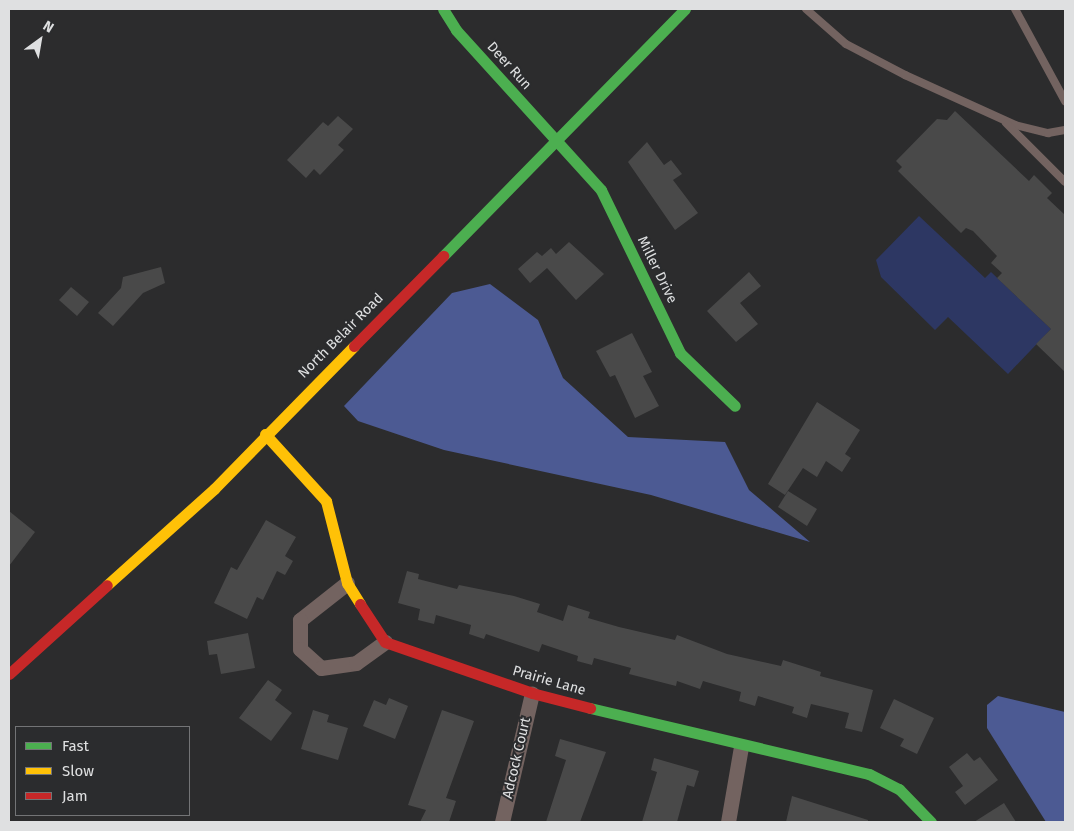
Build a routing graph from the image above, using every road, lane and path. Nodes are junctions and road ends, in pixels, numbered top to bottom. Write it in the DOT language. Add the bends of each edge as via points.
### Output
graph roads {
  1 [pos="443,9"];
  2 [pos="684,9"];
  3 [pos="806,9"];
  4 [pos="1015,9"];
  5 [pos="1065,101"];
  6 [pos="1003,119"];
  7 [pos="1065,130"];
  8 [pos="557,141"];
  9 [pos="1065,182"];
  10 [pos="735,406"];
  11 [pos="265,434"];
  12 [pos="347,583"];
  13 [pos="385,642"];
  14 [pos="10,669"];
  15 [pos="532,693"];
  16 [pos="741,747"];
  17 [pos="502,822"];
  18 [pos="728,822"];
  19 [pos="931,822"];
  1 -- 8 [label="street, Deer Run" via="456,30"];
  2 -- 8 [label="street, North Belair Road"];
  3 -- 6 [label="lane" via="824,29 874,60"];
  4 -- 5 [label="lane"];
  6 -- 7 [label="lane" via="1048,133"];
  6 -- 9 [label="lane"];
  8 -- 10 [label="street, Miller Drive" via="601,190 680,353"];
  8 -- 11 [label="street, North Belair Road"];
  11 -- 12 [label="street" via="326,501"];
  11 -- 14 [label="street, North Belair Road" via="214,489"];
  12 -- 13 [label="street"];
  12 -- 13 [label="street" via="300,620 300,650 321,668 356,663"];
  13 -- 15 [label="street, Prairie Lane"];
  15 -- 16 [label="street, Prairie Lane"];
  15 -- 17 [label="street, Adcock Court"];
  16 -- 18 [label="street"];
  16 -- 19 [label="street, Prairie Lane" via="869,774 899,788"];
}
